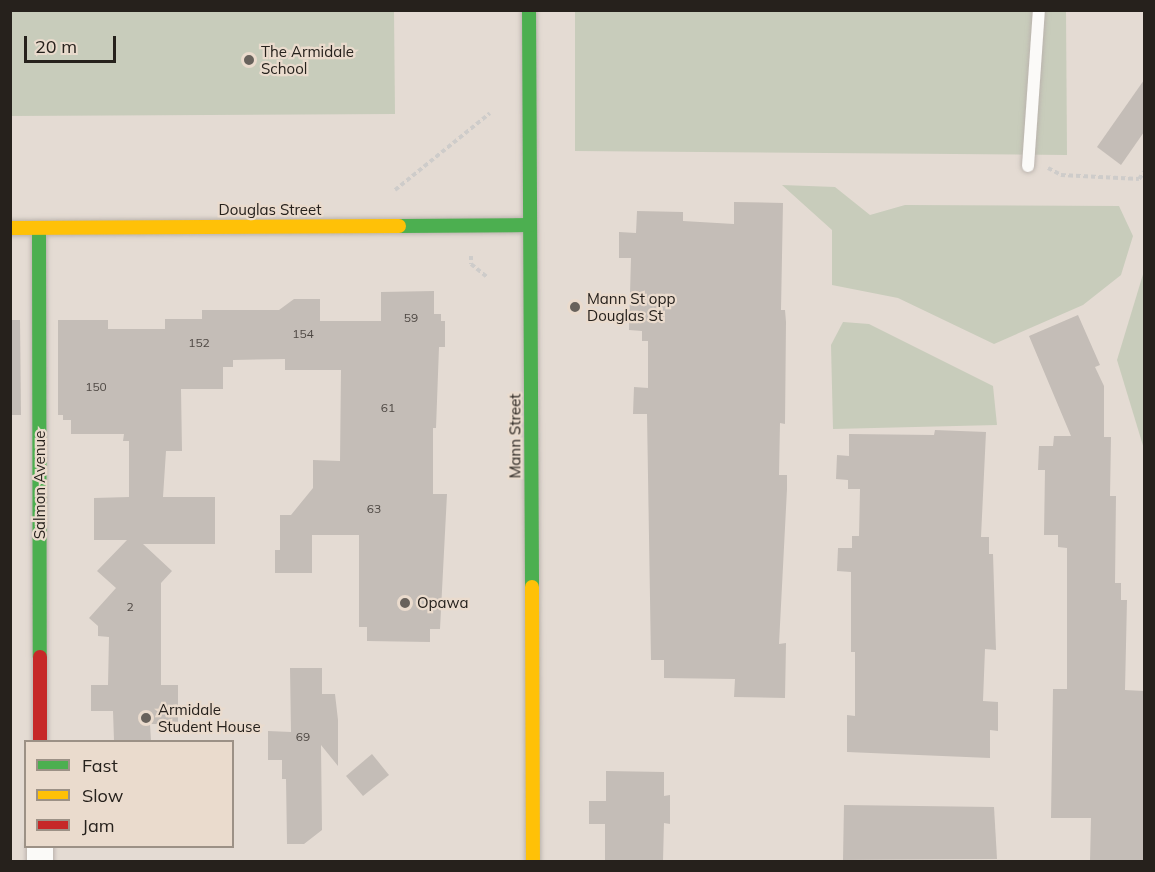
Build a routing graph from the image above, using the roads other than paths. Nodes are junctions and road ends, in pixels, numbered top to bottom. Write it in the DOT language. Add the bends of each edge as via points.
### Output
graph roads {
  1 [pos="529,10"];
  2 [pos="1039,10"];
  3 [pos="1028,166"];
  4 [pos="530,225"];
  5 [pos="10,228"];
  6 [pos="39,228"];
  7 [pos="40,740"];
  8 [pos="534,861"];
  1 -- 4 [label="street, Mann Street"];
  2 -- 3 [label="lane"];
  4 -- 6 [label="street, Douglas Street"];
  4 -- 8 [label="street, Mann Street"];
  5 -- 6 [label="street, Douglas Street"];
  6 -- 7 [label="street, Salmon Avenue"];
}
